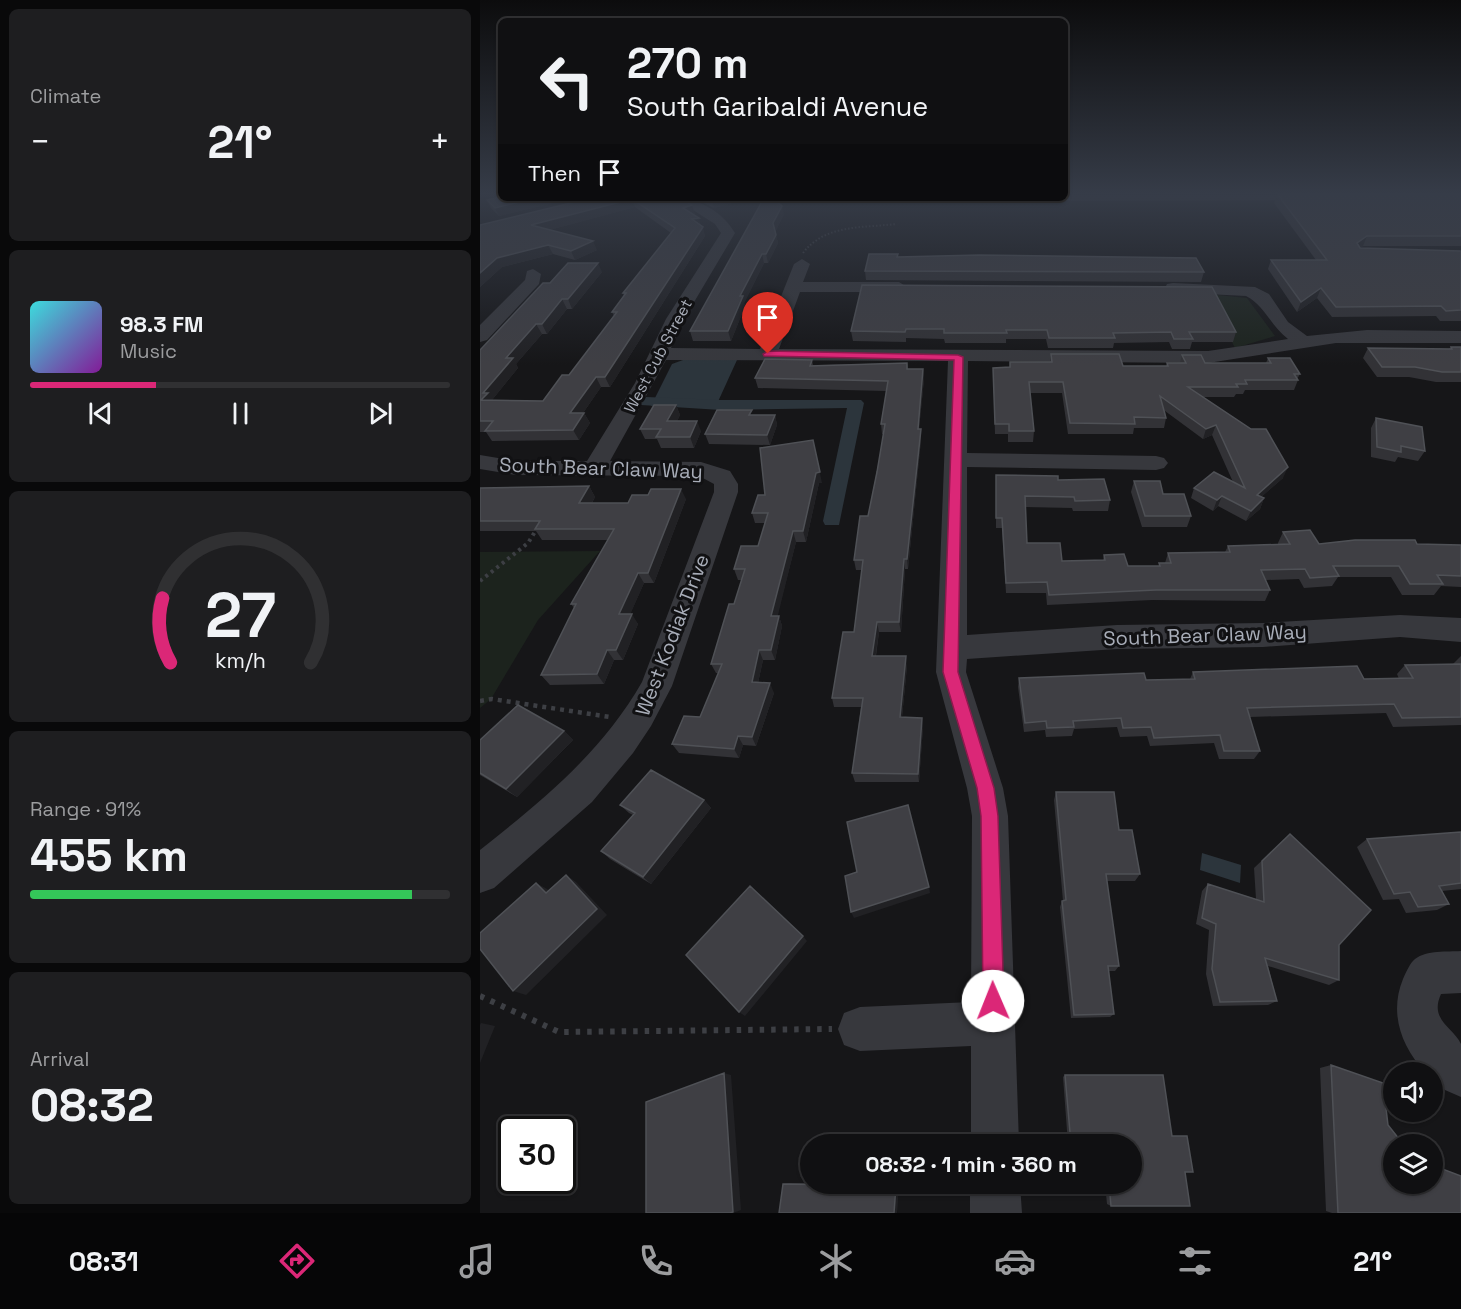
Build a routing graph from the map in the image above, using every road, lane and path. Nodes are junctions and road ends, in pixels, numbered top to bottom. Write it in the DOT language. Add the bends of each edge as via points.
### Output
graph roads {
  1 [pos="717,252"];
  2 [pos="805,252"];
  3 [pos="801,262"];
  4 [pos="533,274"];
  5 [pos="792,287"];
  6 [pos="918,287"];
  7 [pos="1152,288"];
  8 [pos="483,331"];
  9 [pos="1461,337"];
  10 [pos="1302,341"];
  11 [pos="659,354"];
  12 [pos="768,354"];
  13 [pos="958,357"];
  14 [pos="954,460"];
  15 [pos="480,462"];
  16 [pos="1155,463"];
  17 [pos="594,469"];
  18 [pos="722,476"];
  19 [pos="539,524"];
  20 [pos="480,582"];
  21 [pos="1461,630"];
  22 [pos="950,650"];
  23 [pos="480,701"];
  24 [pos="637,723"];
  25 [pos="480,874"];
  26 [pos="1461,972"];
  27 [pos="480,996"];
  28 [pos="994,1023"];
  29 [pos="860,1029"];
  30 [pos="1461,1074"];
  31 [pos="995,1134"];
  32 [pos="995,1194"];
  33 [pos="996,1213"];
  1 -- 11 [label="street, West Cub Street" via="675,319"];
  2 -- 3 [label="path"];
  3 -- 5 [label="street"];
  4 -- 8 [label="street" via="533,281"];
  5 -- 6 [label="street"];
  5 -- 12 [label="street"];
  7 -- 10 [label="street" via="1249,291 1263,298 1282,326"];
  9 -- 10 [label="street" via="1339,337"];
  10 -- 13 [label="street" via="1228,357"];
  11 -- 12 [label="street"];
  11 -- 17 [label="street, West Cub Street"];
  12 -- 13 [label="street"];
  13 -- 14 [label="street"];
  14 -- 16 [label="street"];
  14 -- 22 [label="street"];
  15 -- 17 [label="street, South Bear Claw Way" via="516,468"];
  17 -- 18 [label="street, South Bear Claw Way" via="701,470"];
  18 -- 24 [label="street, West Kodiak Drive" via="726,492 656,686"];
  19 -- 20 [label="path" via="528,543"];
  21 -- 22 [label="street, South Bear Claw Way" via="1400,626 1117,637 983,644"];
  22 -- 28 [label="street" via="951,672 990,816"];
  23 -- 24 [label="path" via="492,699"];
  24 -- 25 [label="street, West Kodiak Drive" via="602,770"];
  26 -- 30 [label="street" via="1430,974 1419,986 1415,1003 1420,1024 1432,1046"];
  27 -- 29 [label="path" via="559,1032"];
  28 -- 29 [label="street"];
  28 -- 31 [label="street"];
  32 -- 33 [label="street"];
}
